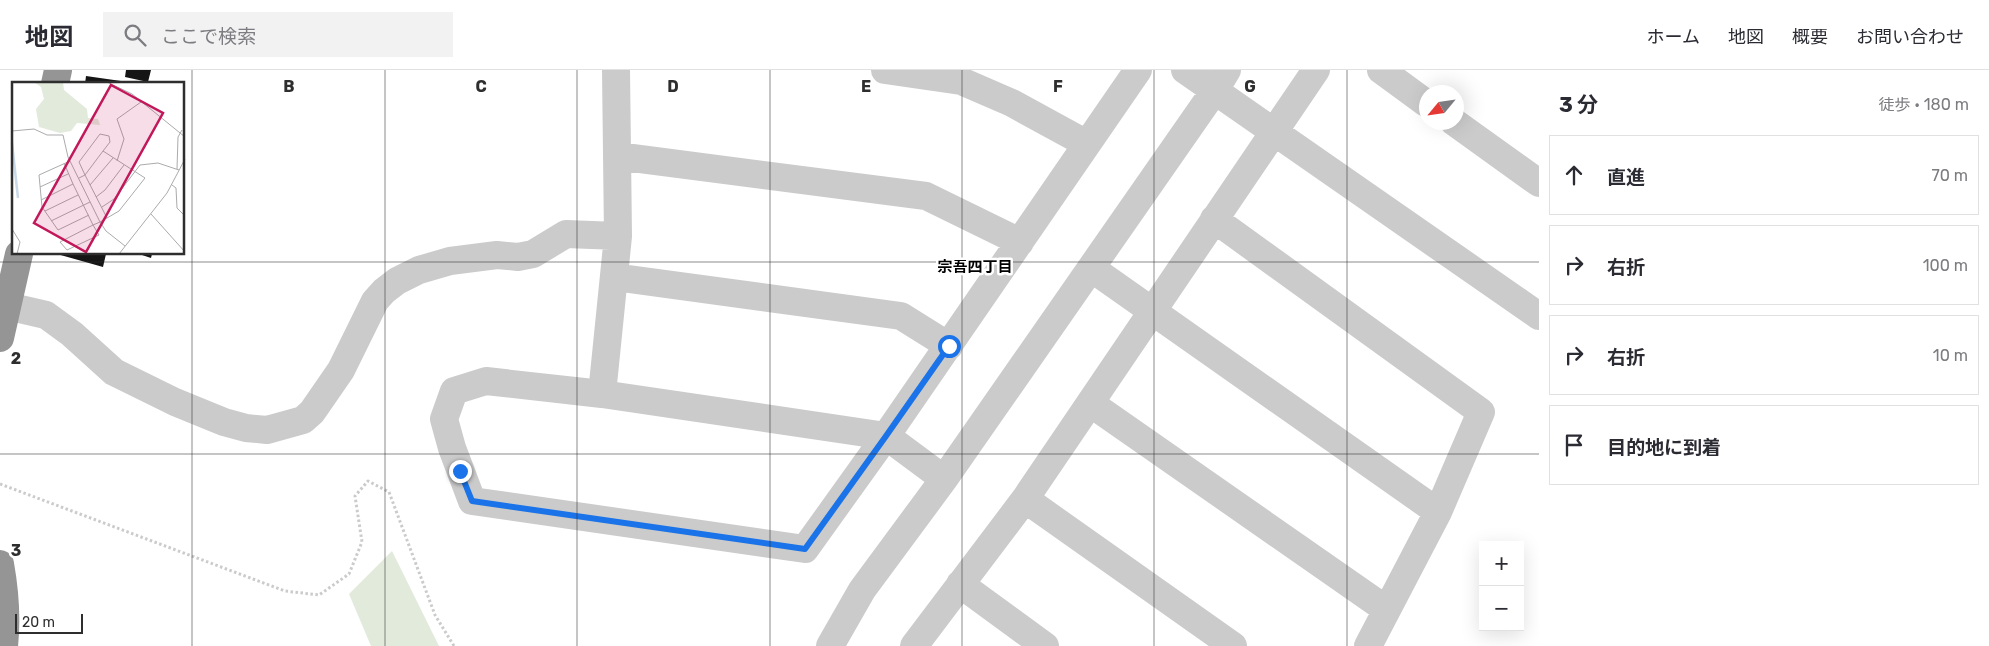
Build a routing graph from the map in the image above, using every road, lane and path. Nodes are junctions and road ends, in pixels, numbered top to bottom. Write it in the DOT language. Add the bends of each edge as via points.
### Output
graph roads {
  1 [pos="616,70"];
  2 [pos="885,70"];
  3 [pos="1138,70"];
  4 [pos="1185,70"];
  5 [pos="1316,70"];
  6 [pos="1381,70"];
  7 [pos="1221,80"];
  8 [pos="1419,97"];
  9 [pos="1464,129"];
  10 [pos="1273,132"];
  11 [pos="1087,144"];
  12 [pos="617,156"];
  13 [pos="1539,184"];
  14 [pos="1214,219"];
  15 [pos="618,236"];
  16 [pos="1020,242"];
  17 [pos="19,255"];
  18 [pos="1091,268"];
  19 [pos="614,277"];
  20 [pos="8,306"];
  21 [pos="1152,311"];
  22 [pos="1539,316"];
  23 [pos="0,338"];
  24 [pos="949,346"];
  25 [pos="602,394"];
  26 [pos="1090,403"];
  27 [pos="886,436"];
  28 [pos="944,479"];
  29 [pos="0,484"];
  30 [pos="1025,499"];
  31 [pos="1438,512"];
  32 [pos="1,575"];
  33 [pos="960,584"];
  34 [pos="1387,610"];
  35 [pos="840,642"];
  36 [pos="4,646"];
  37 [pos="454,646"];
  38 [pos="914,646"];
  39 [pos="1045,646"];
  40 [pos="1233,646"];
  41 [pos="1368,646"];
  1 -- 12 [label="street"];
  2 -- 11 [label="street" via="961,81 1012,103"];
  3 -- 11 [label="street"];
  4 -- 7 [label="street"];
  5 -- 10 [label="street"];
  6 -- 8 [label="street"];
  7 -- 10 [label="street"];
  7 -- 18 [label="street"];
  9 -- 13 [label="street"];
  10 -- 14 [label="street"];
  10 -- 22 [label="street"];
  11 -- 16 [label="street"];
  12 -- 15 [label="street"];
  12 -- 16 [label="street" via="926,196"];
  14 -- 21 [label="street"];
  14 -- 31 [label="street" via="1481,412"];
  15 -- 19 [label="street"];
  15 -- 20 [label="street" via="566,234 533,254 450,261 419,270 397,282 375,301 341,370 312,412 303,420 267,430 224,422 175,402 114,372 46,315"];
  16 -- 24 [label="street"];
  17 -- 20 [label="highway"];
  18 -- 21 [label="street"];
  18 -- 28 [label="street"];
  19 -- 24 [label="street" via="901,316"];
  19 -- 25 [label="street"];
  20 -- 23 [label="highway"];
  21 -- 26 [label="street"];
  21 -- 31 [label="street"];
  24 -- 27 [label="street"];
  25 -- 27 [label="street"];
  25 -- 27 [label="street" via="486,381 454,391 444,419 472,501 805,549"];
  26 -- 30 [label="street"];
  26 -- 34 [label="street"];
  27 -- 28 [label="street"];
  28 -- 35 [label="street" via="862,590"];
  29 -- 37 [label="path" via="285,592 319,595 349,574 362,542 355,496 368,481 389,492 436,615"];
  30 -- 33 [label="street"];
  30 -- 40 [label="street"];
  31 -- 34 [label="street"];
  32 -- 36 [label="highway" via="6,630"];
  33 -- 38 [label="street"];
  33 -- 39 [label="street"];
  34 -- 41 [label="street"];
}
